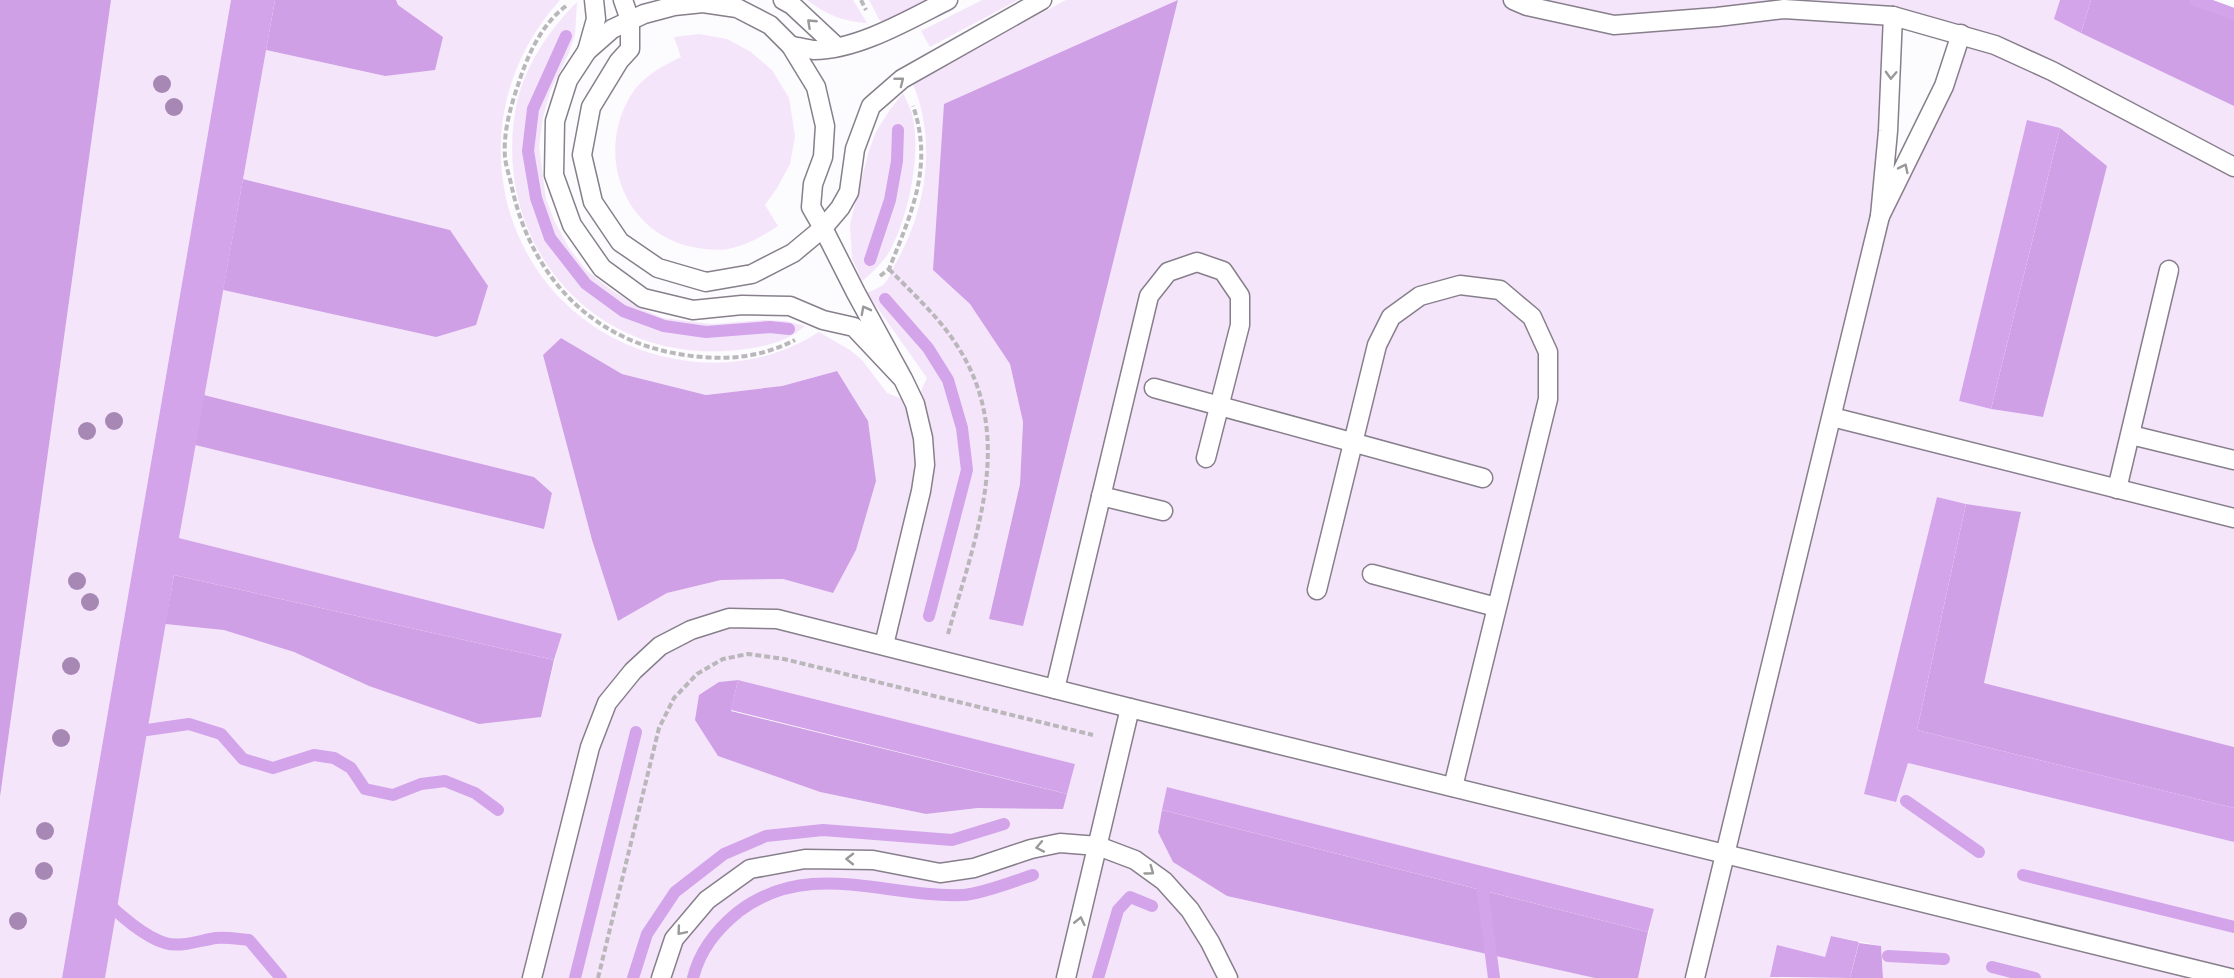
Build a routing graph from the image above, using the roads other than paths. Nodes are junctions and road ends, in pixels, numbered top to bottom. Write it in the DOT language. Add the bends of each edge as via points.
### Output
graph roads {
  1 [pos="594,0"];
  2 [pos="623,0"];
  3 [pos="783,0"];
  4 [pos="948,0"];
  5 [pos="1042,0"];
  6 [pos="1513,0"];
  7 [pos="689,2"];
  8 [pos="1893,16"];
  9 [pos="630,20"];
  10 [pos="1961,34"];
  11 [pos="791,46"];
  12 [pos="837,47"];
  13 [pos="587,51"];
  14 [pos="2234,167"];
  15 [pos="1880,216"];
  16 [pos="823,228"];
  17 [pos="2169,270"];
  18 [pos="903,379"];
  19 [pos="1154,388"];
  20 [pos="1219,406"];
  21 [pos="1832,417"];
  22 [pos="2131,435"];
  23 [pos="1353,442"];
  24 [pos="1206,458"];
  25 [pos="2234,460"];
  26 [pos="1483,478"];
  27 [pos="2117,489"];
  28 [pos="1101,496"];
  29 [pos="1163,512"];
  30 [pos="2234,518"];
  31 [pos="1372,574"];
  32 [pos="1317,590"];
  33 [pos="1496,608"];
  34 [pos="884,645"];
  35 [pos="1055,689"];
  36 [pos="1130,708"];
  37 [pos="1452,787"];
  38 [pos="1098,846"];
  39 [pos="1726,853"];
  40 [pos="532,978"];
  41 [pos="661,978"];
  42 [pos="1066,978"];
  43 [pos="1228,978"];
  44 [pos="1695,978"];
  45 [pos="2230,978"];
  1 -- 13 [label="lane" via="596,19"];
  2 -- 9 [label="lane"];
  12 -- 3 [label="lane, one-way"];
  4 -- 12 [label="lane" via="879,34"];
  16 -- 5 [label="lane, one-way" via="849,192 855,149 872,106 902,79"];
  6 -- 8 [label="lane" via="1614,25 1784,9"];
  7 -- 9 [label="lane"];
  7 -- 11 [label="lane" via="737,8 770,25"];
  8 -- 10 [label="lane"];
  8 -- 15 [label="lane, one-way"];
  9 -- 13 [label="lane" via="612,29"];
  9 -- 16 [label="lane" via="630,49 591,107 582,155 593,202 620,242 658,268 706,282 752,273 793,253"];
  10 -- 14 [label="lane" via="2052,71"];
  15 -- 10 [label="lane, one-way" via="1944,86"];
  11 -- 12 [label="lane" via="814,50"];
  11 -- 16 [label="lane" via="816,87 825,126 812,207"];
  13 -- 18 [label="lane" via="568,80 555,121 554,175 572,225 602,268 644,298 693,310 790,306 823,320 854,327"];
  15 -- 21 [label="lane"];
  18 -- 16 [label="lane, one-way"];
  17 -- 22 [label="lane"];
  18 -- 34 [label="lane" via="915,404 925,465"];
  19 -- 20 [label="lane"];
  20 -- 23 [label="lane"];
  20 -- 24 [label="lane"];
  20 -- 28 [label="lane" via="1240,325 1240,296 1223,271 1197,262 1168,272 1149,296"];
  21 -- 27 [label="lane"];
  21 -- 39 [label="lane"];
  22 -- 25 [label="lane"];
  22 -- 27 [label="lane"];
  23 -- 26 [label="lane"];
  23 -- 32 [label="lane"];
  23 -- 33 [label="lane" via="1377,345 1391,317 1420,296 1460,285 1500,290 1532,317 1548,352 1548,399"];
  27 -- 30 [label="lane"];
  28 -- 29 [label="lane"];
  28 -- 35 [label="lane"];
  31 -- 33 [label="lane"];
  33 -- 37 [label="lane"];
  34 -- 35 [label="lane"];
  34 -- 40 [label="lane" via="777,619 729,618 660,645 607,703 590,747"];
  35 -- 36 [label="lane"];
  36 -- 37 [label="lane"];
  36 -- 38 [label="lane"];
  37 -- 39 [label="lane"];
  38 -- 41 [label="lane, one-way" via="1060,843 974,868 940,873 873,860 805,859 750,869 707,900 674,939"];
  42 -- 38 [label="lane, one-way"];
  38 -- 43 [label="lane, one-way" via="1135,860 1164,881 1190,910"];
  39 -- 44 [label="lane"];
  39 -- 45 [label="lane"];
}
